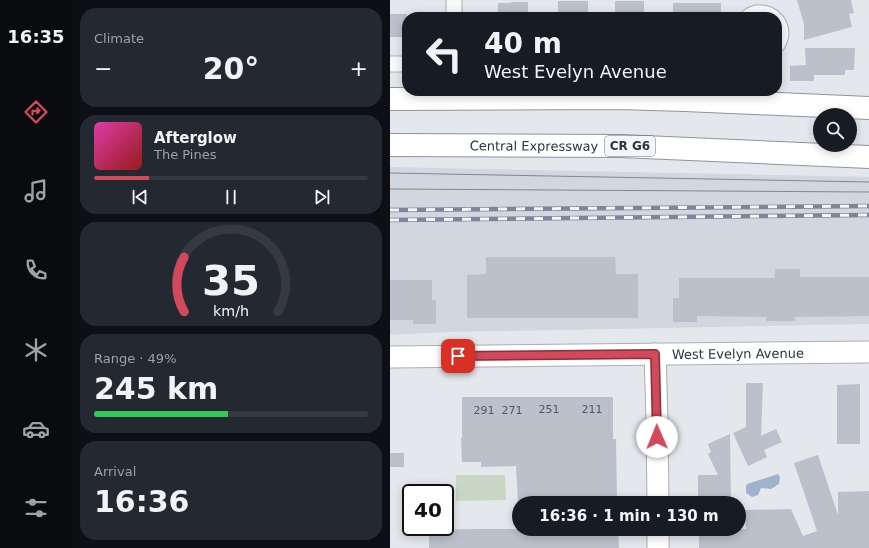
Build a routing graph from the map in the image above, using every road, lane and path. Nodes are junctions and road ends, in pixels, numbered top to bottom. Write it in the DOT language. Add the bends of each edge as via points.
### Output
graph roads {
  1 [pos="454,0"];
  2 [pos="454,12"];
  3 [pos="390,64"];
  4 [pos="402,64"];
  5 [pos="390,99"];
  6 [pos="869,108"];
  7 [pos="390,145"];
  8 [pos="869,157"];
  9 [pos="869,352"];
  10 [pos="655,354"];
  11 [pos="390,357"];
  12 [pos="658,496"];
  13 [pos="658,536"];
  14 [pos="658,548"];
  1 -- 2 [label="street"];
  3 -- 4 [label="street"];
  5 -- 6 [label="highway" via="619,98"];
  7 -- 8 [label="highway, Central Expressway / CR G6" via="620,146"];
  9 -- 10 [label="main road, West Evelyn Avenue"];
  10 -- 11 [label="main road, West Evelyn Avenue"];
  10 -- 12 [label="main road"];
  13 -- 14 [label="main road"];
}
